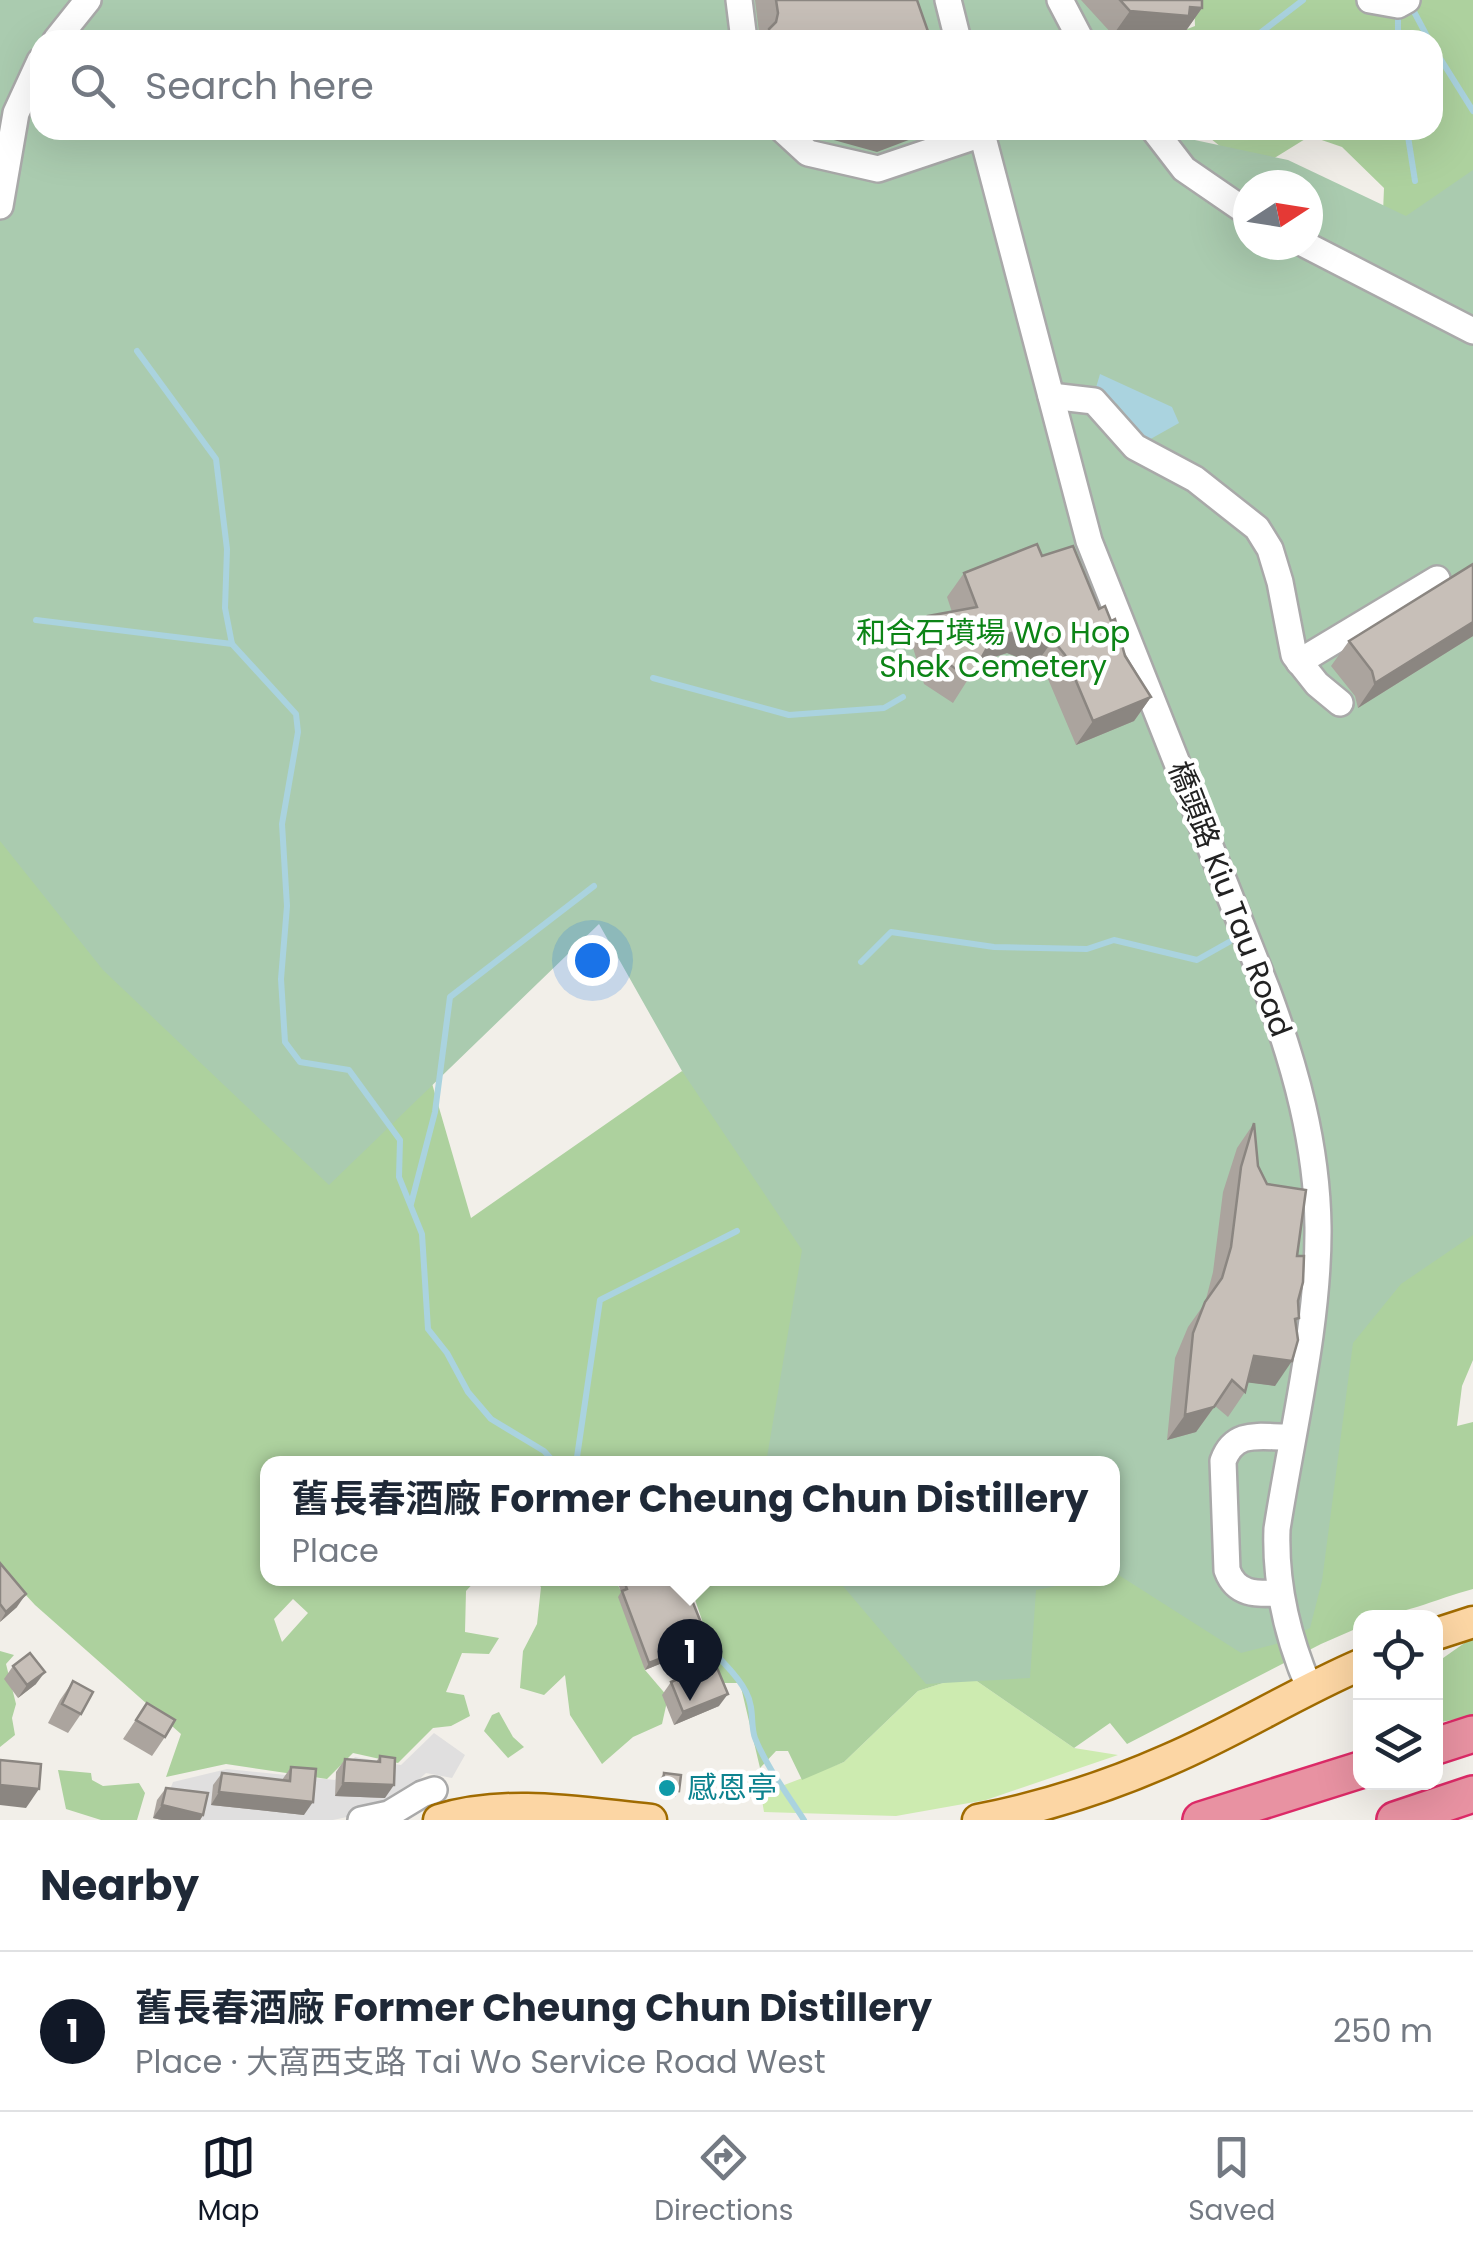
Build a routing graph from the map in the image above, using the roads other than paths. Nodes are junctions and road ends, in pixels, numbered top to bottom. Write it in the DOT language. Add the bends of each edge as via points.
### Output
graph roads {
  1 [pos="88,0"];
  2 [pos="738,0"];
  3 [pos="948,0"];
  4 [pos="1060,0"];
  5 [pos="1370,0"];
  6 [pos="1408,0"];
  7 [pos="64,30"];
  8 [pos="742,30"];
  9 [pos="956,30"];
  10 [pos="1076,30"];
  11 [pos="30,83"];
  12 [pos="794,140"];
  13 [pos="984,140"];
  14 [pos="1162,140"];
  15 [pos="926,141"];
  16 [pos="1233,203"];
  17 [pos="0,206"];
  18 [pos="1323,254"];
  19 [pos="1473,331"];
  20 [pos="1050,396"];
  21 [pos="1437,579"];
  22 [pos="1299,662"];
  23 [pos="1340,703"];
  24 [pos="1292,1437"];
  25 [pos="1279,1593"];
  26 [pos="1473,1622"];
  27 [pos="1443,1632"];
  28 [pos="1353,1668"];
  29 [pos="1309,1687"];
  30 [pos="1473,1734"];
  31 [pos="1443,1744"];
  32 [pos="1353,1772"];
  33 [pos="1473,1798"];
  34 [pos="437,1805"];
  35 [pos="361,1820"];
  36 [pos="651,1820"];
  37 [pos="978,1820"];
  38 [pos="1201,1820"];
  39 [pos="1395,1820"];
  40 [pos="1405,1820"];
  1 -- 7 [label="street"];
  2 -- 8 [label="street"];
  3 -- 9 [label="street"];
  4 -- 10 [label="street"];
  5 -- 6 [label="street"];
  11 -- 17 [label="street" via="16,114"];
  12 -- 15 [label="street" via="808,153 878,169"];
  13 -- 20 [label="street, 橋頭路 Kiu Tau Road"];
  14 -- 16 [label="street" via="1184,169"];
  18 -- 19 [label="street"];
  20 -- 22 [label="street" via="1094,401 1134,447 1195,479 1257,528 1270,549"];
  20 -- 24 [label="street, 橋頭路 Kiu Tau Road" via="1088,541 1300,1088 1318,1226 1316,1287"];
  21 -- 22 [label="street"];
  22 -- 23 [label="street"];
  24 -- 25 [label="street, 橋頭路 Kiu Tau Road" via="1276,1529"];
  24 -- 25 [label="street" via="1236,1440 1223,1462 1230,1580 1255,1594"];
  25 -- 29 [label="street, 橋頭路 Kiu Tau Road"];
  26 -- 27 [label="main road"];
  28 -- 29 [label="main road"];
  29 -- 37 [label="main road" via="1169,1760 1058,1801"];
  30 -- 31 [label="highway"];
  32 -- 38 [label="highway"];
  33 -- 39 [label="highway"];
  33 -- 40 [label="highway"];
  34 -- 35 [label="street"];
  34 -- 36 [label="main road"];
}
